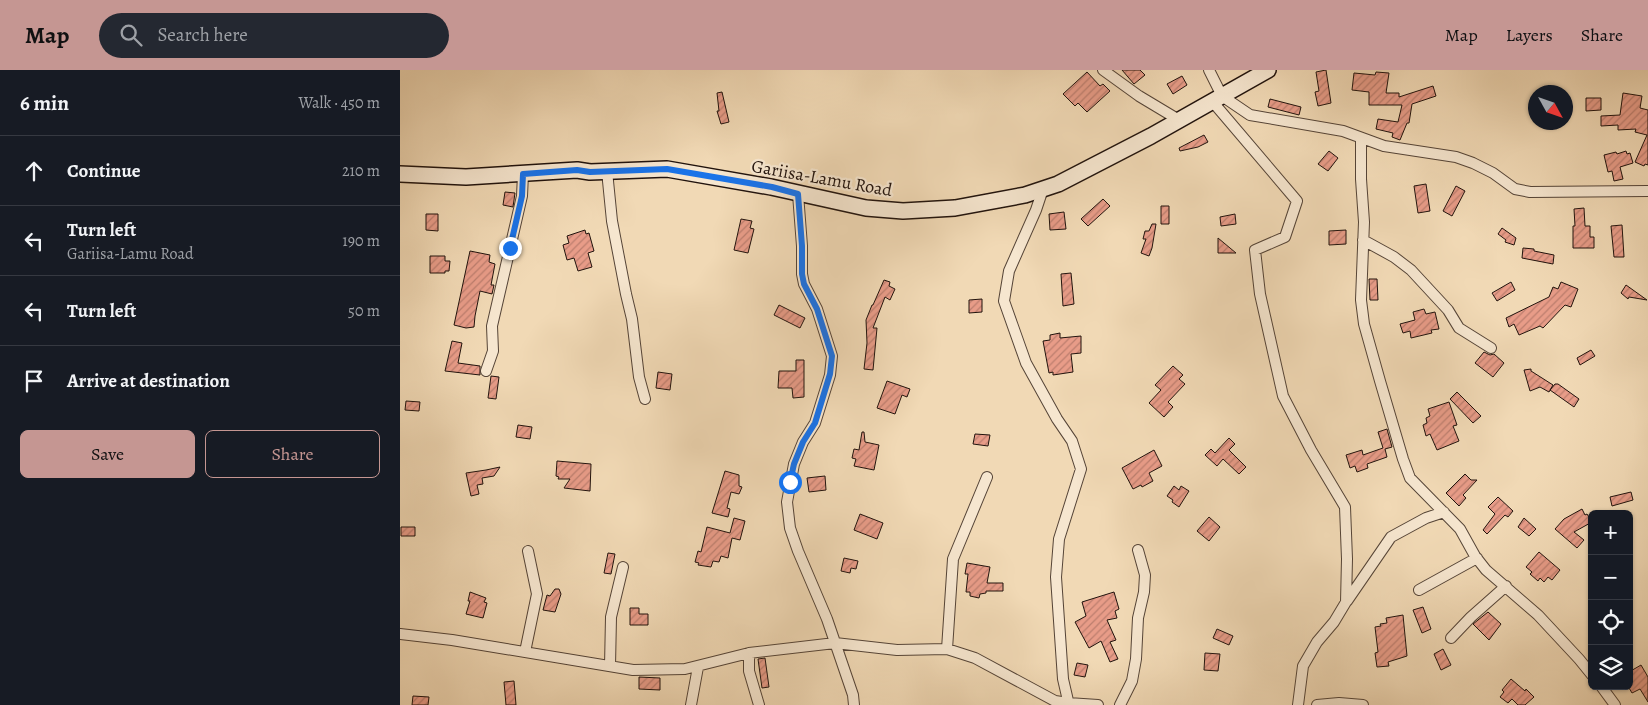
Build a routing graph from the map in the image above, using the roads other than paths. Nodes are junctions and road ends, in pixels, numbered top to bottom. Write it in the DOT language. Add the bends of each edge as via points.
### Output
graph roads {
  1 [pos="1103,70"];
  2 [pos="1209,70"];
  3 [pos="1268,70"];
  4 [pos="1217,99"];
  5 [pos="1179,120"];
  6 [pos="1361,138"];
  7 [pos="607,171"];
  8 [pos="400,174"];
  9 [pos="523,174"];
  10 [pos="1043,189"];
  11 [pos="1648,191"];
  12 [pos="798,194"];
  13 [pos="1363,240"];
  14 [pos="1491,348"];
  15 [pos="486,372"];
  16 [pos="645,399"];
  17 [pos="987,477"];
  18 [pos="1444,512"];
  19 [pos="1138,550"];
  20 [pos="528,551"];
  21 [pos="1477,558"];
  22 [pos="623,567"];
  23 [pos="1506,586"];
  24 [pos="1419,590"];
  25 [pos="1346,602"];
  26 [pos="400,634"];
  27 [pos="1450,638"];
  28 [pos="835,642"];
  29 [pos="947,649"];
  30 [pos="525,652"];
  31 [pos="749,653"];
  32 [pos="610,666"];
  33 [pos="698,666"];
  34 [pos="1588,670"];
  35 [pos="1604,690"];
  36 [pos="1068,704"];
  37 [pos="691,705"];
  38 [pos="759,705"];
  39 [pos="854,705"];
  40 [pos="1098,705"];
  41 [pos="1120,705"];
  42 [pos="1298,705"];
  43 [pos="1317,705"];
  44 [pos="1363,705"];
  45 [pos="1615,705"];
  1 -- 5 [label="street"];
  2 -- 4 [label="street"];
  3 -- 4 [label="street, Gariisa-Lamu Road"];
  4 -- 5 [label="street, Gariisa-Lamu Road"];
  4 -- 6 [label="street" via="1250,115 1321,126"];
  4 -- 25 [label="street" via="1297,201 1285,237 1255,250 1260,294 1283,396 1345,507"];
  5 -- 10 [label="street, Gariisa-Lamu Road" via="1098,164"];
  6 -- 11 [label="street" via="1384,146 1456,157 1493,173 1515,189 1530,192"];
  6 -- 13 [label="street"];
  7 -- 9 [label="street, Gariisa-Lamu Road"];
  7 -- 12 [label="street, Gariisa-Lamu Road" via="667,169"];
  7 -- 16 [label="street" via="612,221"];
  8 -- 9 [label="street, Gariisa-Lamu Road" via="466,177"];
  9 -- 15 [label="street" via="522,196 492,326 493,351"];
  10 -- 12 [label="street, Gariisa-Lamu Road" via="964,206 903,212"];
  10 -- 36 [label="street" via="1009,271 1004,301 1026,363 1072,441 1081,470 1059,539 1056,577 1063,679"];
  12 -- 28 [label="street" via="804,284 817,309 832,356 815,423 794,464 787,502 790,528"];
  13 -- 14 [label="street" via="1411,270 1437,297 1459,328"];
  13 -- 18 [label="street" via="1361,300 1364,324 1403,459 1410,478"];
  17 -- 29 [label="street" via="953,559"];
  18 -- 21 [label="street" via="1460,529"];
  18 -- 25 [label="street" via="1391,537"];
  19 -- 41 [label="street" via="1145,575 1144,592 1132,681"];
  20 -- 30 [label="street" via="537,594"];
  21 -- 23 [label="street"];
  21 -- 24 [label="street"];
  22 -- 32 [label="street" via="611,618"];
  23 -- 27 [label="street"];
  23 -- 34 [label="street" via="1538,615"];
  25 -- 42 [label="street" via="1303,666"];
  26 -- 30 [label="street"];
  28 -- 29 [label="street" via="897,650"];
  28 -- 31 [label="street"];
  28 -- 39 [label="street"];
  29 -- 36 [label="street" via="975,658 1038,693"];
  30 -- 32 [label="street"];
  31 -- 33 [label="street"];
  31 -- 38 [label="street" via="749,671"];
  32 -- 33 [label="street" via="632,670"];
  33 -- 37 [label="street"];
  35 -- 45 [label="street"];
  36 -- 40 [label="street"];
  43 -- 44 [label="street"];
}
